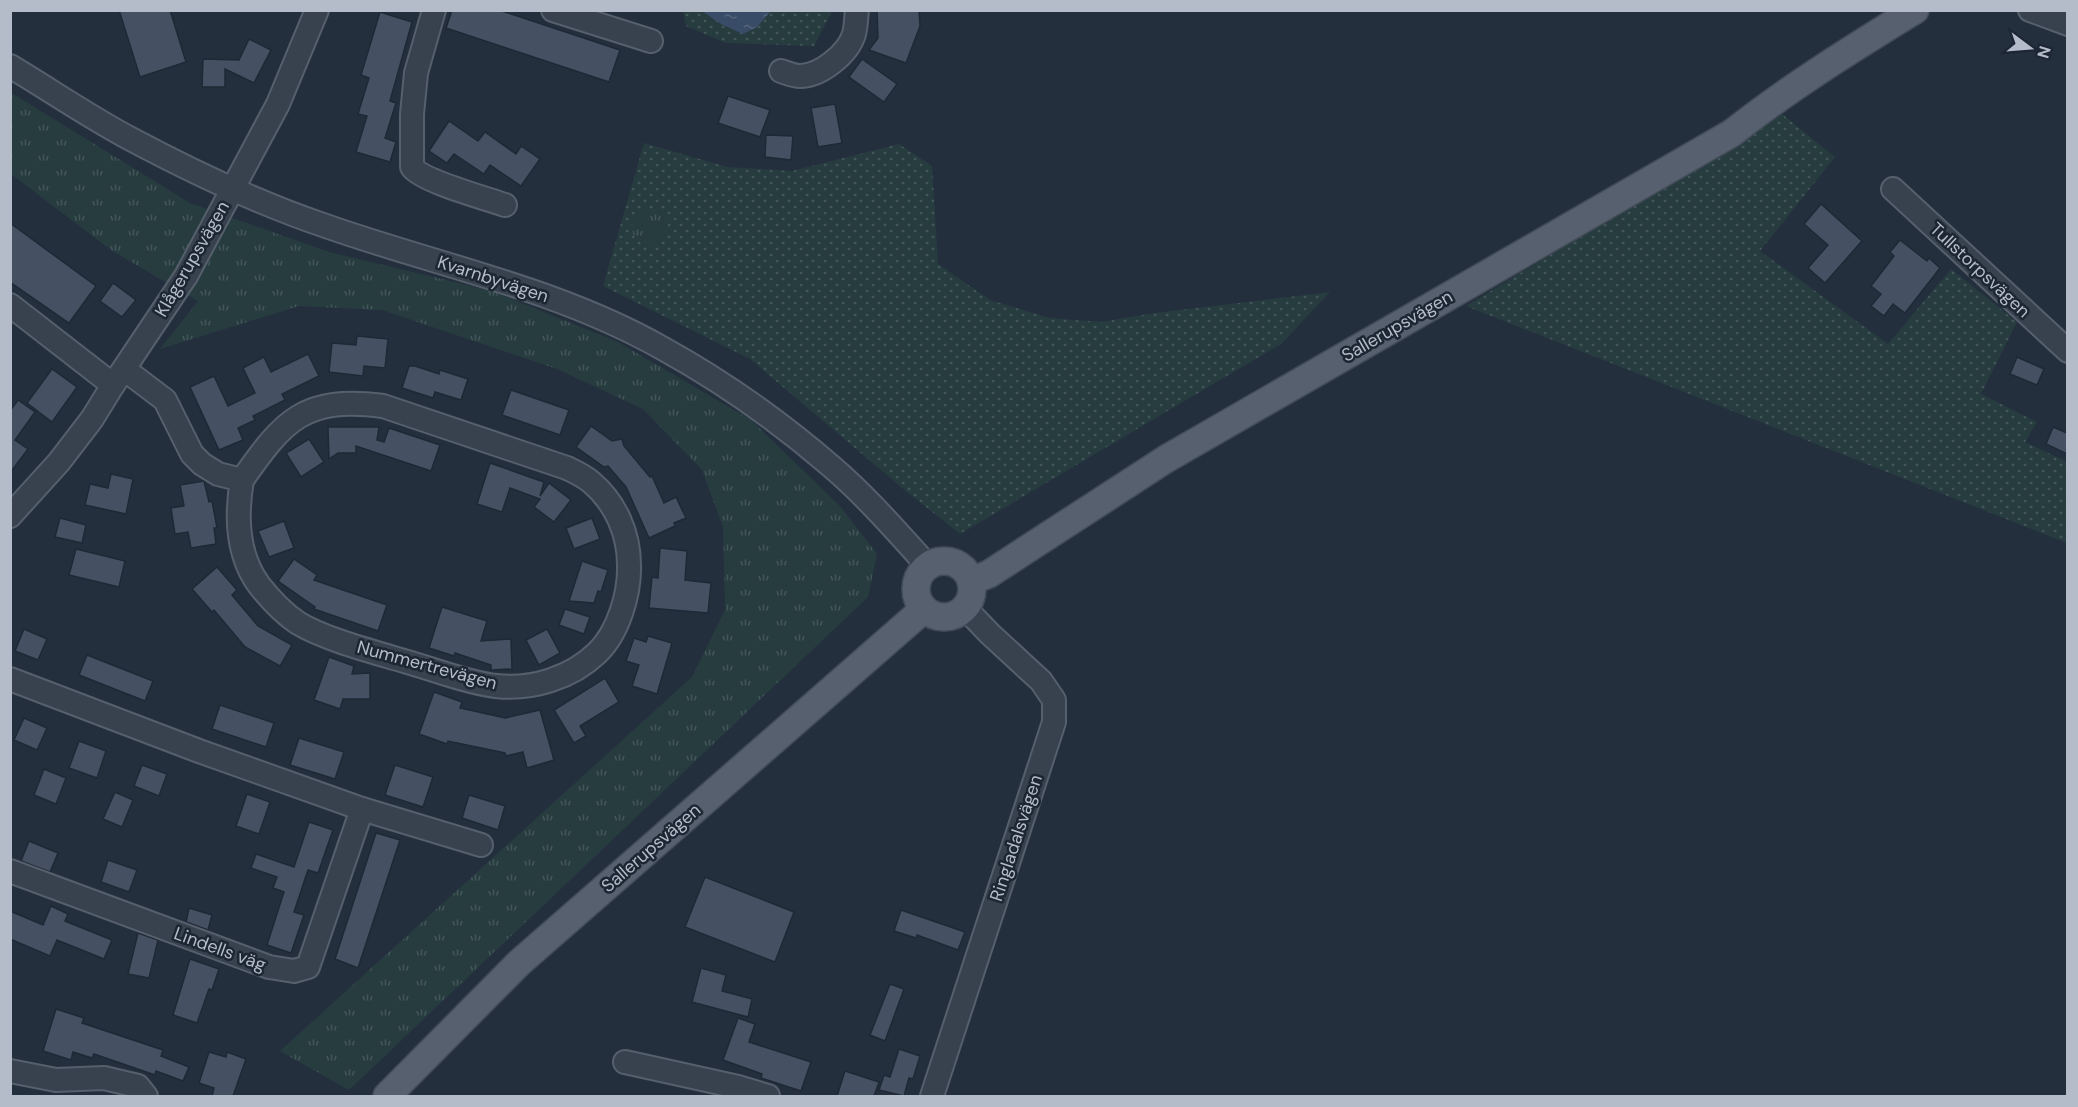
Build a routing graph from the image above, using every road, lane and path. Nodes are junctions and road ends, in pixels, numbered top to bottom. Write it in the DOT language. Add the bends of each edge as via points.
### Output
graph roads {
  1 [pos="317,10"];
  2 [pos="434,10"];
  3 [pos="553,10"];
  4 [pos="857,10"];
  5 [pos="1877,10"];
  6 [pos="1915,10"];
  7 [pos="2030,10"];
  8 [pos="2063,10"];
  9 [pos="2067,16"];
  10 [pos="2067,24"];
  11 [pos="651,41"];
  12 [pos="10,66"];
  13 [pos="1822,68"];
  14 [pos="781,71"];
  15 [pos="232,188"];
  16 [pos="1893,189"];
  17 [pos="505,205"];
  18 [pos="10,305"];
  19 [pos="2067,351"];
  20 [pos="118,377"];
  21 [pos="242,480"];
  22 [pos="15,505"];
  23 [pos="928,566"];
  24 [pos="971,581"];
  25 [pos="965,608"];
  26 [pos="924,609"];
  27 [pos="10,680"];
  28 [pos="362,809"];
  29 [pos="481,845"];
  30 [pos="10,871"];
  31 [pos="625,1062"];
  32 [pos="10,1071"];
  33 [pos="146,1096"];
  34 [pos="387,1096"];
  35 [pos="768,1096"];
  36 [pos="932,1096"];
  1 -- 15 [label="street, Klågerupsvägen" via="278,104"];
  2 -- 17 [label="street" via="416,73 412,166 416,172 441,183"];
  3 -- 11 [label="street"];
  4 -- 14 [label="street" via="854,35 833,63 800,76"];
  5 -- 13 [label="main road, Sallerupsvägen"];
  6 -- 13 [label="main road, Sallerupsvägen"];
  7 -- 10 [label="street"];
  8 -- 9 [label="street"];
  12 -- 15 [label="street, Kvarnbyvägen" via="128,137"];
  13 -- 24 [label="main road, Sallerupsvägen" via="1732,133 1166,459 989,574"];
  15 -- 20 [label="street, Klågerupsvägen" via="186,276"];
  15 -- 23 [label="street, Kvarnbyvägen" via="321,225 529,289 660,346 715,379 833,468"];
  16 -- 19 [label="street, Tullstorpsvägen"];
  18 -- 20 [label="street"];
  20 -- 21 [label="street" via="165,400 192,454 202,464 218,474"];
  20 -- 22 [label="street, Klågerupsvägen" via="59,462"];
  21 -- 21 [label="street, Nummertrevägen" via="261,452 298,415 316,408 358,403 383,406 567,468 591,481 621,521 629,547 625,601 615,627 598,652 551,681 521,687 495,686 395,658 297,622 258,584 244,560 238,503"];
  23 -- 24 [label="main road" via="950,561 965,570"];
  23 -- 26 [label="main road" via="915,587"];
  24 -- 25 [label="main road" via="972,596"];
  25 -- 26 [label="main road" via="945,618"];
  25 -- 36 [label="street, Ringladalsvägen" via="1041,681 1054,700 1054,722"];
  26 -- 34 [label="main road, Sallerupsvägen" via="519,963"];
  27 -- 28 [label="street"];
  28 -- 29 [label="street"];
  28 -- 30 [label="street, Lindells väg" via="308,967 294,971 269,968"];
  31 -- 35 [label="street"];
  32 -- 33 [label="street" via="56,1080 104,1078 138,1086"];
}
